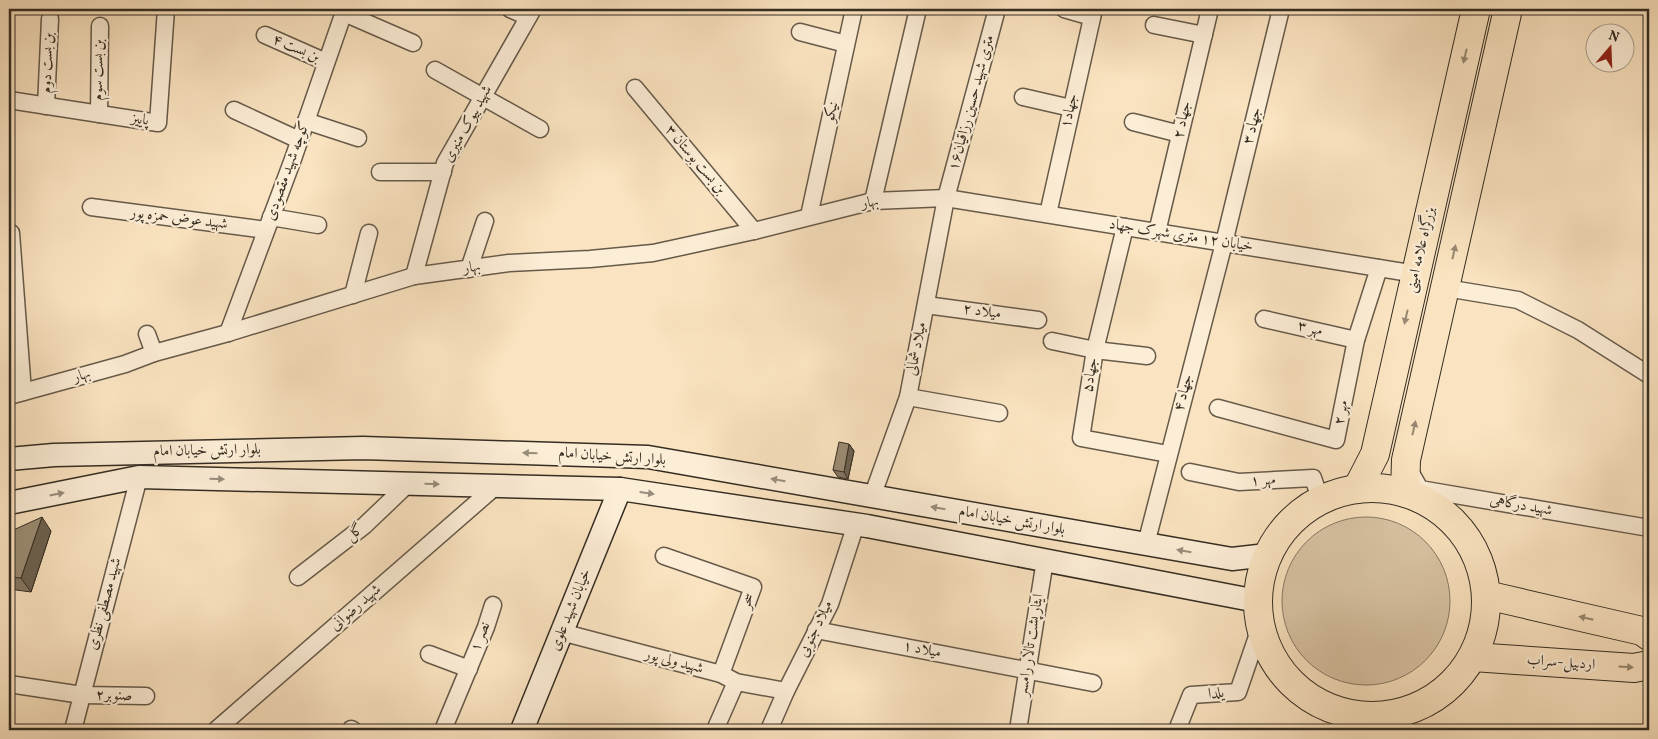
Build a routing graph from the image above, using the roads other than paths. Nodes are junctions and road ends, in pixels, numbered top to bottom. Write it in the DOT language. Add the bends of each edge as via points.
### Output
graph roads {
  1 [pos="166,9"];
  2 [pos="510,9"];
  3 [pos="854,9"];
  4 [pos="918,9"];
  5 [pos="997,9"];
  6 [pos="1064,9"];
  7 [pos="1210,9"];
  8 [pos="1281,9"];
  9 [pos="1476,9"];
  10 [pos="1508,9"];
  11 [pos="344,11"];
  12 [pos="531,13"];
  13 [pos="1093,13"];
  14 [pos="50,19"];
  15 [pos="1154,25"];
  16 [pos="100,26"];
  17 [pos="800,32"];
  18 [pos="265,35"];
  19 [pos="1204,35"];
  20 [pos="413,43"];
  21 [pos="846,44"];
  22 [pos="326,62"];
  23 [pos="436,70"];
  24 [pos="636,88"];
  25 [pos="483,97"];
  26 [pos="1023,97"];
  27 [pos="9,100"];
  28 [pos="46,106"];
  29 [pos="1071,108"];
  30 [pos="234,110"];
  31 [pos="99,114"];
  32 [pos="306,121"];
  33 [pos="1133,122"];
  34 [pos="540,129"];
  35 [pos="1180,134"];
  36 [pos="358,138"];
  37 [pos="299,140"];
  38 [pos="380,172"];
  39 [pos="443,172"];
  40 [pos="946,198"];
  41 [pos="873,201"];
  42 [pos="91,207"];
  43 [pos="1048,214"];
  44 [pos="809,216"];
  45 [pos="485,221"];
  46 [pos="269,223"];
  47 [pos="318,225"];
  48 [pos="1125,227"];
  49 [pos="754,231"];
  50 [pos="1157,232"];
  51 [pos="369,233"];
  52 [pos="11,234"];
  53 [pos="1224,242"];
  54 [pos="1379,268"];
  55 [pos="469,269"];
  56 [pos="1416,274"];
  57 [pos="414,276"];
  58 [pos="1446,288"];
  59 [pos="353,295"];
  60 [pos="926,305"];
  61 [pos="1264,319"];
  62 [pos="1038,320"];
  63 [pos="228,333"];
  64 [pos="147,334"];
  65 [pos="1356,340"];
  66 [pos="1052,341"];
  67 [pos="1095,350"];
  68 [pos="154,353"];
  69 [pos="1147,356"];
  70 [pos="1649,374"];
  71 [pos="16,394"];
  72 [pos="908,398"];
  73 [pos="1218,408"];
  74 [pos="999,413"];
  75 [pos="1168,454"];
  76 [pos="1375,454"];
  77 [pos="9,459"];
  78 [pos="1406,462"];
  79 [pos="1190,472"];
  80 [pos="139,477"];
  81 [pos="408,484"];
  82 [pos="496,486"];
  83 [pos="620,489"];
  84 [pos="1357,489"];
  85 [pos="1405,493"];
  86 [pos="872,497"];
  87 [pos="1321,500"];
  88 [pos="9,503"];
  89 [pos="856,524"];
  90 [pos="1649,528"];
  91 [pos="1146,544"];
  92 [pos="1267,555"];
  93 [pos="664,556"];
  94 [pos="1223,558"];
  95 [pos="1045,560"];
  96 [pos="298,577"];
  97 [pos="1211,592"];
  98 [pos="1486,595"];
  99 [pos="492,605"];
  100 [pos="1259,613"];
  101 [pos="816,630"];
  102 [pos="561,632"];
  103 [pos="1649,636"];
  104 [pos="429,654"];
  105 [pos="1473,656"];
  106 [pos="1649,665"];
  107 [pos="469,669"];
  108 [pos="1027,670"];
  109 [pos="721,674"];
  110 [pos="736,682"];
  111 [pos="1093,683"];
  112 [pos="9,684"];
  113 [pos="786,692"];
  114 [pos="82,695"];
  115 [pos="146,696"];
  116 [pos="73,730"];
  117 [pos="216,730"];
  118 [pos="443,730"];
  119 [pos="522,730"];
  120 [pos="715,730"];
  121 [pos="769,730"];
  122 [pos="1018,730"];
  123 [pos="1178,730"];
  1 -- 31 [label="street, پاییز" via="158,123"];
  2 -- 12 [label="street"];
  3 -- 21 [label="street, نیکو"];
  4 -- 41 [label="street"];
  5 -- 40 [label="street, ۱۶متری شهید حسین رزاقیان"];
  6 -- 13 [label="street"];
  7 -- 19 [label="street, جهاد ۲"];
  8 -- 53 [label="street, جهاد ۳"];
  9 -- 56 [label="highway, بزرگراه علامه امینی, one-way"];
  58 -- 10 [label="highway, one-way"];
  11 -- 20 [label="street"];
  11 -- 22 [label="street, کوچه شهید مقصودی"];
  12 -- 25 [label="street, شهید بیوک منیری"];
  13 -- 29 [label="street, جهاد۱"];
  14 -- 28 [label="street, بن بست دوم"];
  15 -- 19 [label="street"];
  16 -- 31 [label="street, بن بست سوم"];
  17 -- 21 [label="street"];
  18 -- 22 [label="street, بن بست ۴"];
  19 -- 35 [label="street, جهاد ۲"];
  21 -- 44 [label="street, نیکو"];
  22 -- 32 [label="street, کوچه شهید مقصودی"];
  23 -- 25 [label="street"];
  24 -- 49 [label="street, بن بست بوستان ۳"];
  25 -- 34 [label="street"];
  25 -- 39 [label="street, شهید بیوک منیری"];
  26 -- 29 [label="street"];
  27 -- 28 [label="street, پاییز"];
  28 -- 31 [label="street, پاییز"];
  29 -- 43 [label="street, جهاد۱"];
  30 -- 37 [label="street"];
  32 -- 36 [label="street"];
  32 -- 37 [label="street, کوچه شهید مقصودی"];
  33 -- 35 [label="street"];
  35 -- 50 [label="street, جهاد ۲"];
  37 -- 46 [label="street, کوچه شهید مقصودی"];
  38 -- 39 [label="street"];
  39 -- 57 [label="street, شهید بیوک منیری"];
  40 -- 41 [label="street, بهار"];
  40 -- 43 [label="street, خیابان ۱۲ متری شهرک جهاد"];
  40 -- 60 [label="street, میلاد شمالی"];
  41 -- 44 [label="street, بهار"];
  42 -- 46 [label="street, شهید عوض حمزه پور"];
  43 -- 48 [label="street, خیابان ۱۲ متری شهرک جهاد"];
  44 -- 49 [label="street, بهار"];
  45 -- 55 [label="street"];
  46 -- 47 [label="street, شهید عوض حمزه پور"];
  46 -- 63 [label="street, کوچه شهید مقصودی"];
  48 -- 50 [label="street, خیابان ۱۲ متری شهرک جهاد"];
  48 -- 67 [label="street, جهاد۵"];
  49 -- 55 [label="street, بهار" via="653,253 509,263"];
  50 -- 53 [label="street, خیابان ۱۲ متری شهرک جهاد"];
  51 -- 59 [label="street"];
  52 -- 71 [label="street"];
  53 -- 54 [label="street, خیابان ۱۲ متری شهرک جهاد"];
  53 -- 75 [label="street, جهاد ۴"];
  54 -- 56 [label="street, خیابان ۱۲ متری شهرک جهاد"];
  54 -- 65 [label="street, مهر ۲"];
  55 -- 57 [label="street, بهار"];
  56 -- 76 [label="highway, بزرگراه علامه امینی, one-way"];
  57 -- 59 [label="street, بهار"];
  58 -- 70 [label="street" via="1518,300 1578,330"];
  78 -- 58 [label="highway, one-way"];
  59 -- 63 [label="street, بهار"];
  60 -- 62 [label="street, میلاد ۲"];
  60 -- 72 [label="street, میلاد شمالی"];
  61 -- 65 [label="street, مهر ۳"];
  63 -- 68 [label="street, بهار"];
  64 -- 68 [label="street"];
  65 -- 73 [label="street, مهر ۲" via="1336,440"];
  66 -- 67 [label="street"];
  67 -- 69 [label="street"];
  67 -- 75 [label="street, جهاد۵" via="1081,438"];
  68 -- 71 [label="street, بهار"];
  72 -- 74 [label="street"];
  72 -- 86 [label="street, میلاد شمالی"];
  75 -- 91 [label="street, جهاد ۴"];
  76 -- 78 [label="highway" via="1379,463 1388,469"];
  76 -- 84 [label="highway, بزرگراه علامه امینی"];
  86 -- 77 [label="main road, بلوار ارتش خیابان امام, one-way" via="648,457 363,448 54,454"];
  78 -- 85 [label="highway"];
  78 -- 90 [label="street, شهید درگاهی" via="1420,488"];
  79 -- 87 [label="street, مهر ۱" via="1239,482 1313,478"];
  80 -- 81 [label="main road, بلوار ارتش خیابان امام, one-way"];
  88 -- 80 [label="main road, بلوار ارتش خیابان امام, one-way"];
  80 -- 114 [label="street, شهید مصطفی نظری"];
  81 -- 82 [label="main road, بلوار ارتش خیابان امام, one-way"];
  81 -- 96 [label="street, گل" via="364,526"];
  82 -- 83 [label="main road, بلوار ارتش خیابان امام"];
  82 -- 117 [label="street, شهید رضوانی"];
  83 -- 89 [label="main road, بلوار ارتش خیابان امام, one-way"];
  83 -- 102 [label="main road, خیابان شهید علوی"];
  84 -- 85 [label="highway" via="1382,488"];
  84 -- 87 [label="highway"];
  85 -- 98 [label="highway" via="1436,508 1462,532 1479,562"];
  91 -- 86 [label="main road, بلوار ارتش خیابان امام, one-way"];
  87 -- 92 [label="highway" via="1303,510 1282,530"];
  89 -- 95 [label="main road, بلوار ارتش خیابان امام"];
  89 -- 101 [label="street, میلاد جنوبی" via="830,604"];
  94 -- 91 [label="main road, بلوار ارتش خیابان امام, one-way"];
  92 -- 94 [label="main road, بلوار ارتش خیابان امام" via="1232,560"];
  92 -- 100 [label="highway" via="1260,578"];
  93 -- 109 [label="street, سحر" via="753,587"];
  94 -- 97 [label="main road" via="1230,570 1228,580 1221,589"];
  95 -- 97 [label="main road, بلوار ارتش خیابان امام"];
  95 -- 108 [label="street, ایثار پشت تالار رامسر"];
  97 -- 100 [label="main road, بلوار ارتش خیابان امام"];
  103 -- 98 [label="highway, one-way" via="1642,631"];
  98 -- 105 [label="highway" via="1484,627"];
  99 -- 107 [label="street, نصر ۱"];
  100 -- 105 [label="highway" via="1263,640 1283,675 1313,701 1350,715 1386,716 1421,706 1451,685"];
  100 -- 123 [label="street, یلدا" via="1238,692 1192,695"];
  101 -- 108 [label="street, میلاد ۱"];
  101 -- 113 [label="street, میلاد جنوبی"];
  102 -- 109 [label="street, شهید ولی پور"];
  102 -- 119 [label="main road, خیابان شهید علوی"];
  104 -- 107 [label="street, نصر ۱"];
  105 -- 106 [label="highway, اردبیل-سراب, one-way" via="1634,668"];
  107 -- 118 [label="street, نصر ۱"];
  108 -- 111 [label="street, میلاد ۱"];
  108 -- 122 [label="street, ایثار پشت تالار رامسر"];
  109 -- 110 [label="street, شهید ولی پور"];
  110 -- 113 [label="street, شهید ولی پور"];
  110 -- 120 [label="street"];
  112 -- 114 [label="street, صنوبر۲"];
  113 -- 121 [label="street, میلاد جنوبی"];
  114 -- 115 [label="street, صنوبر۲"];
  114 -- 116 [label="street, شهید مصطفی نظری"];
}
